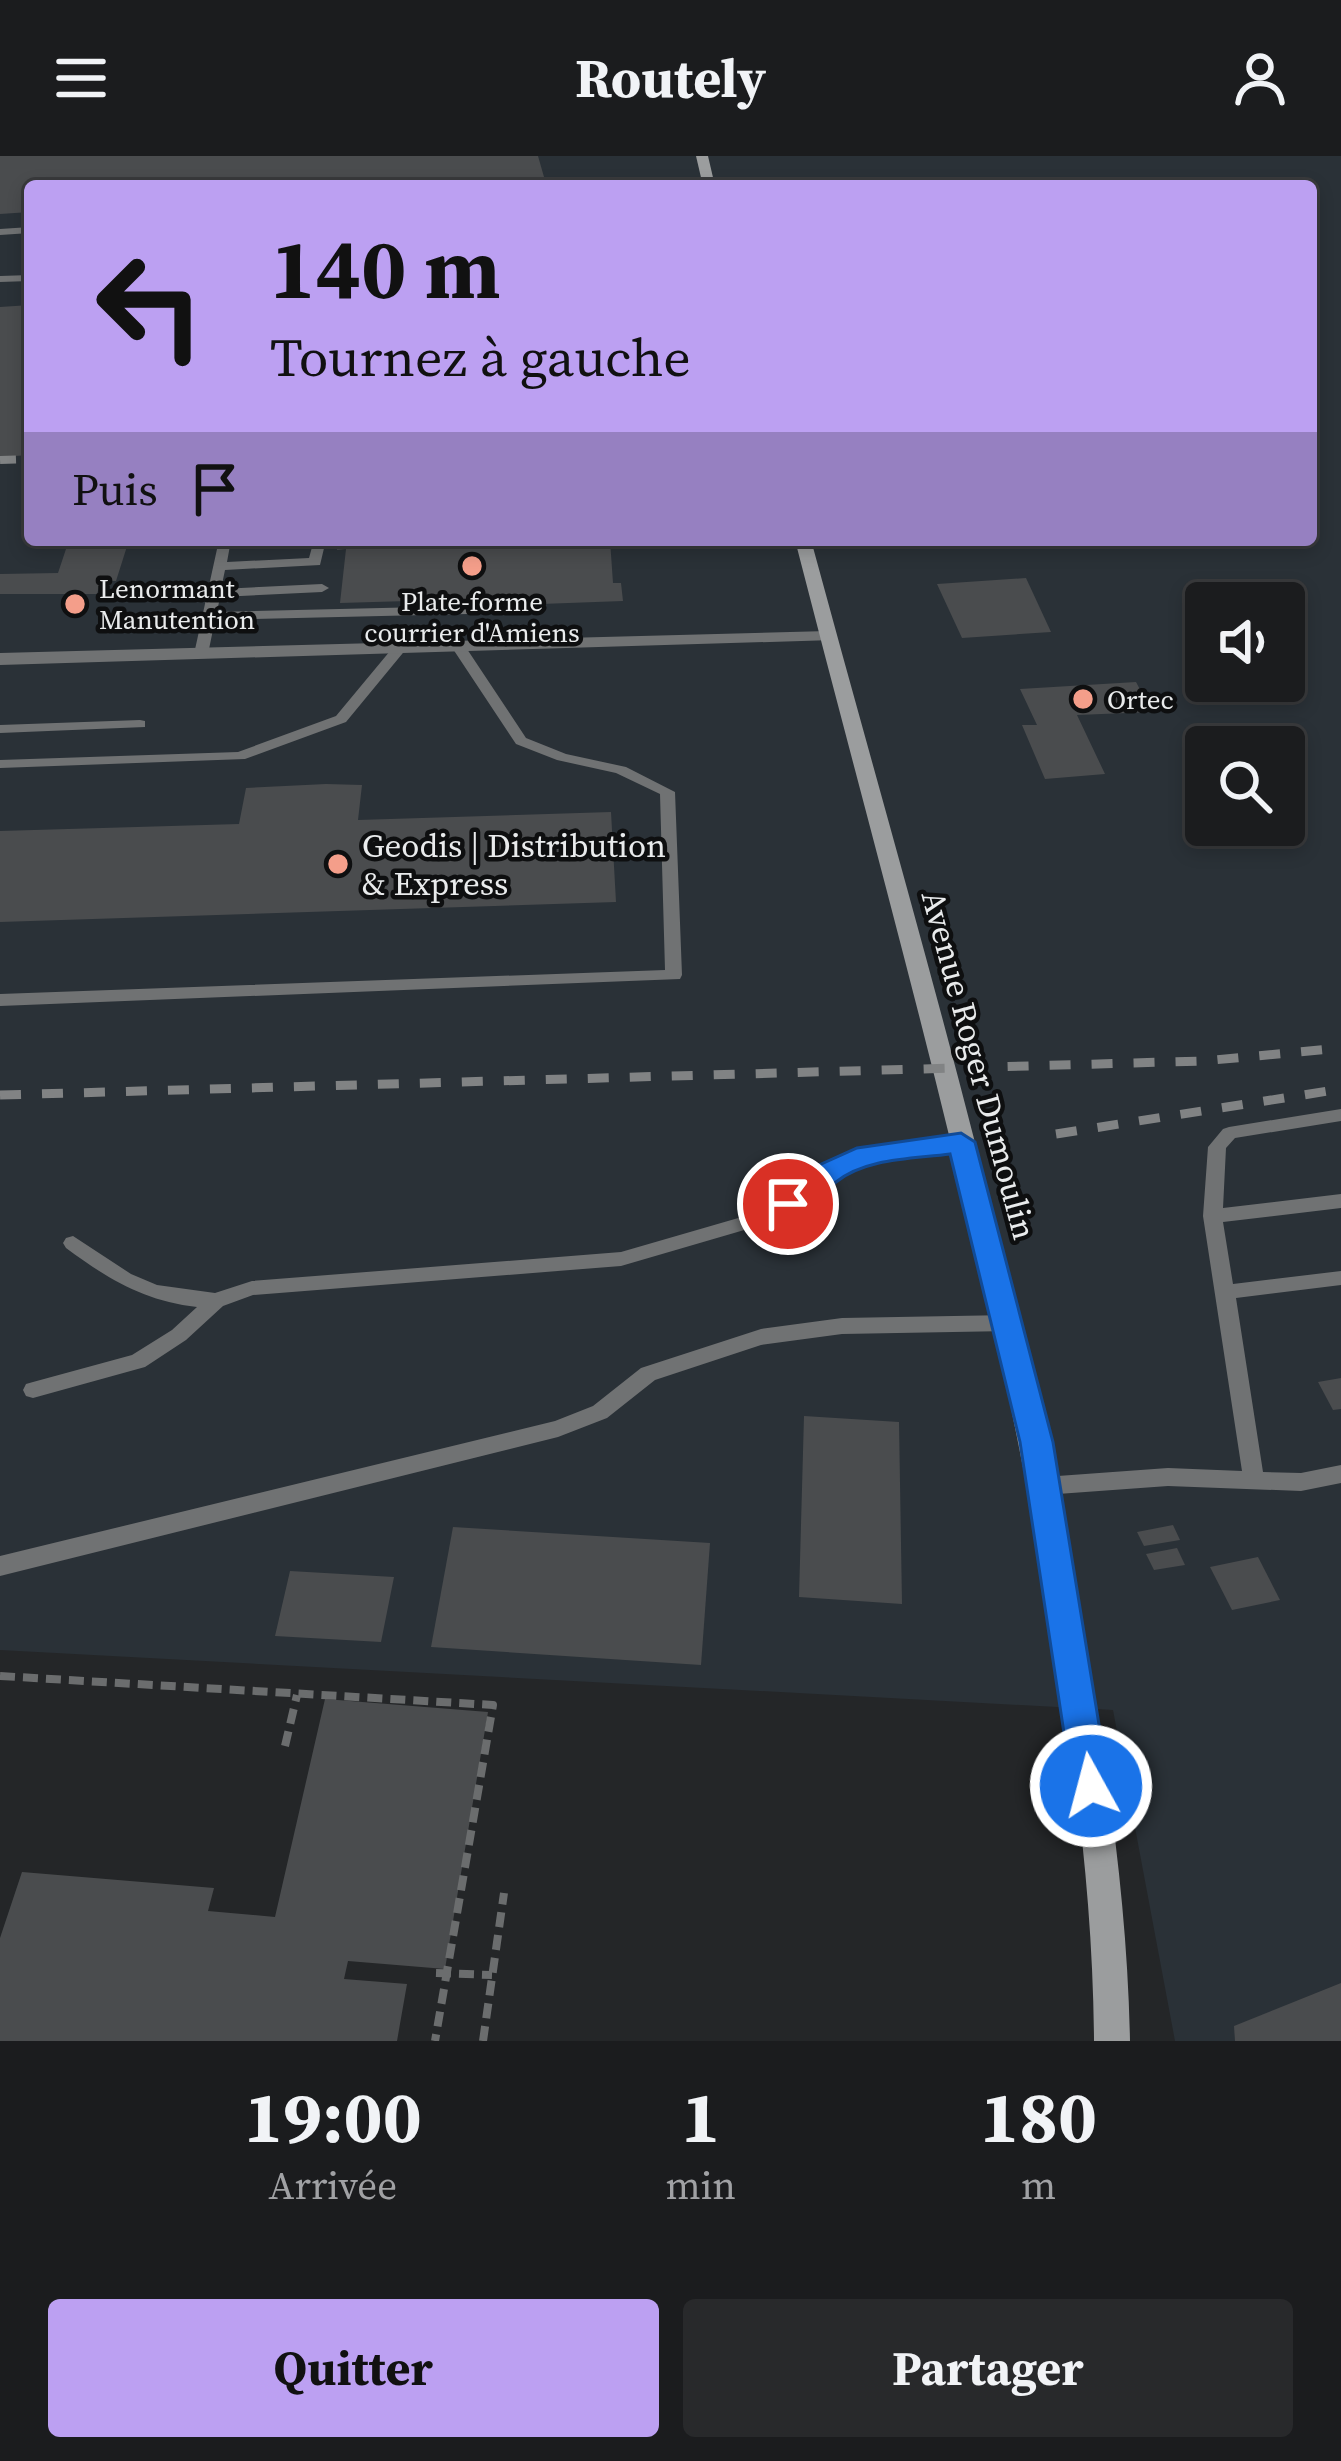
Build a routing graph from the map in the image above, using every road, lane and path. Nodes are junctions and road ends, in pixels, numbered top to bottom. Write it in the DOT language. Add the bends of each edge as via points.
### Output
graph roads {
  1 [pos="224,546"];
  2 [pos="319,546"];
  3 [pos="805,546"];
  4 [pos="219,566"];
  5 [pos="322,588"];
  6 [pos="213,592"];
  7 [pos="467,610"];
  8 [pos="208,616"];
  9 [pos="828,635"];
  10 [pos="458,646"];
  11 [pos="400,648"];
  12 [pos="201,654"];
  13 [pos="0,659"];
  14 [pos="140,724"];
  15 [pos="0,729"];
  16 [pos="0,764"];
  17 [pos="0,1000"];
  18 [pos="1341,1115"];
  19 [pos="961,1142"];
  20 [pos="1341,1201"];
  21 [pos="1213,1216"];
  22 [pos="73,1243"];
  23 [pos="1341,1278"];
  24 [pos="1225,1292"];
  25 [pos="216,1300"];
  26 [pos="1009,1323"];
  27 [pos="33,1390"];
  28 [pos="1341,1474"];
  29 [pos="1254,1480"];
  30 [pos="1044,1486"];
  31 [pos="0,1566"];
  32 [pos="0,1676"];
  33 [pos="297,1695"];
  34 [pos="285,1746"];
  35 [pos="504,1893"];
  36 [pos="441,1973"];
  37 [pos="493,1975"];
  38 [pos="435,2041"];
  39 [pos="483,2041"];
  40 [pos="1112,2041"];
  1 -- 4 [label="lane"];
  2 -- 4 [label="lane" via="315,562"];
  3 -- 9 [label="main road, Avenue Roger Dumoulin"];
  4 -- 6 [label="lane"];
  5 -- 6 [label="lane"];
  6 -- 8 [label="lane"];
  7 -- 8 [label="lane"];
  8 -- 12 [label="lane"];
  9 -- 10 [label="street"];
  9 -- 19 [label="main road, Avenue Roger Dumoulin"];
  10 -- 11 [label="street"];
  10 -- 17 [label="lane" via="521,741 667,792 674,975"];
  11 -- 12 [label="street"];
  11 -- 16 [label="lane" via="341,719 240,756"];
  12 -- 13 [label="street"];
  14 -- 15 [label="lane"];
  18 -- 21 [label="lane" via="1229,1133 1217,1147"];
  19 -- 25 [label="lane" via="867,1155 766,1217 621,1259 252,1288"];
  19 -- 26 [label="main road, Avenue Roger Dumoulin"];
  20 -- 21 [label="lane"];
  21 -- 24 [label="lane"];
  22 -- 25 [label="lane" via="133,1287"];
  23 -- 24 [label="lane"];
  24 -- 29 [label="lane"];
  25 -- 27 [label="lane" via="138,1361"];
  26 -- 30 [label="main road, Avenue Roger Dumoulin"];
  26 -- 31 [label="lane" via="842,1326 760,1337 648,1374 600,1412 558,1429"];
  28 -- 29 [label="lane"];
  29 -- 30 [label="lane"];
  30 -- 40 [label="main road, Avenue Roger Dumoulin" via="1086,1746"];
  32 -- 33 [label="path"];
  33 -- 34 [label="path"];
  33 -- 36 [label="path" via="493,1705"];
  35 -- 37 [label="path"];
  36 -- 37 [label="path"];
  36 -- 38 [label="path"];
  37 -- 39 [label="path"];
}
